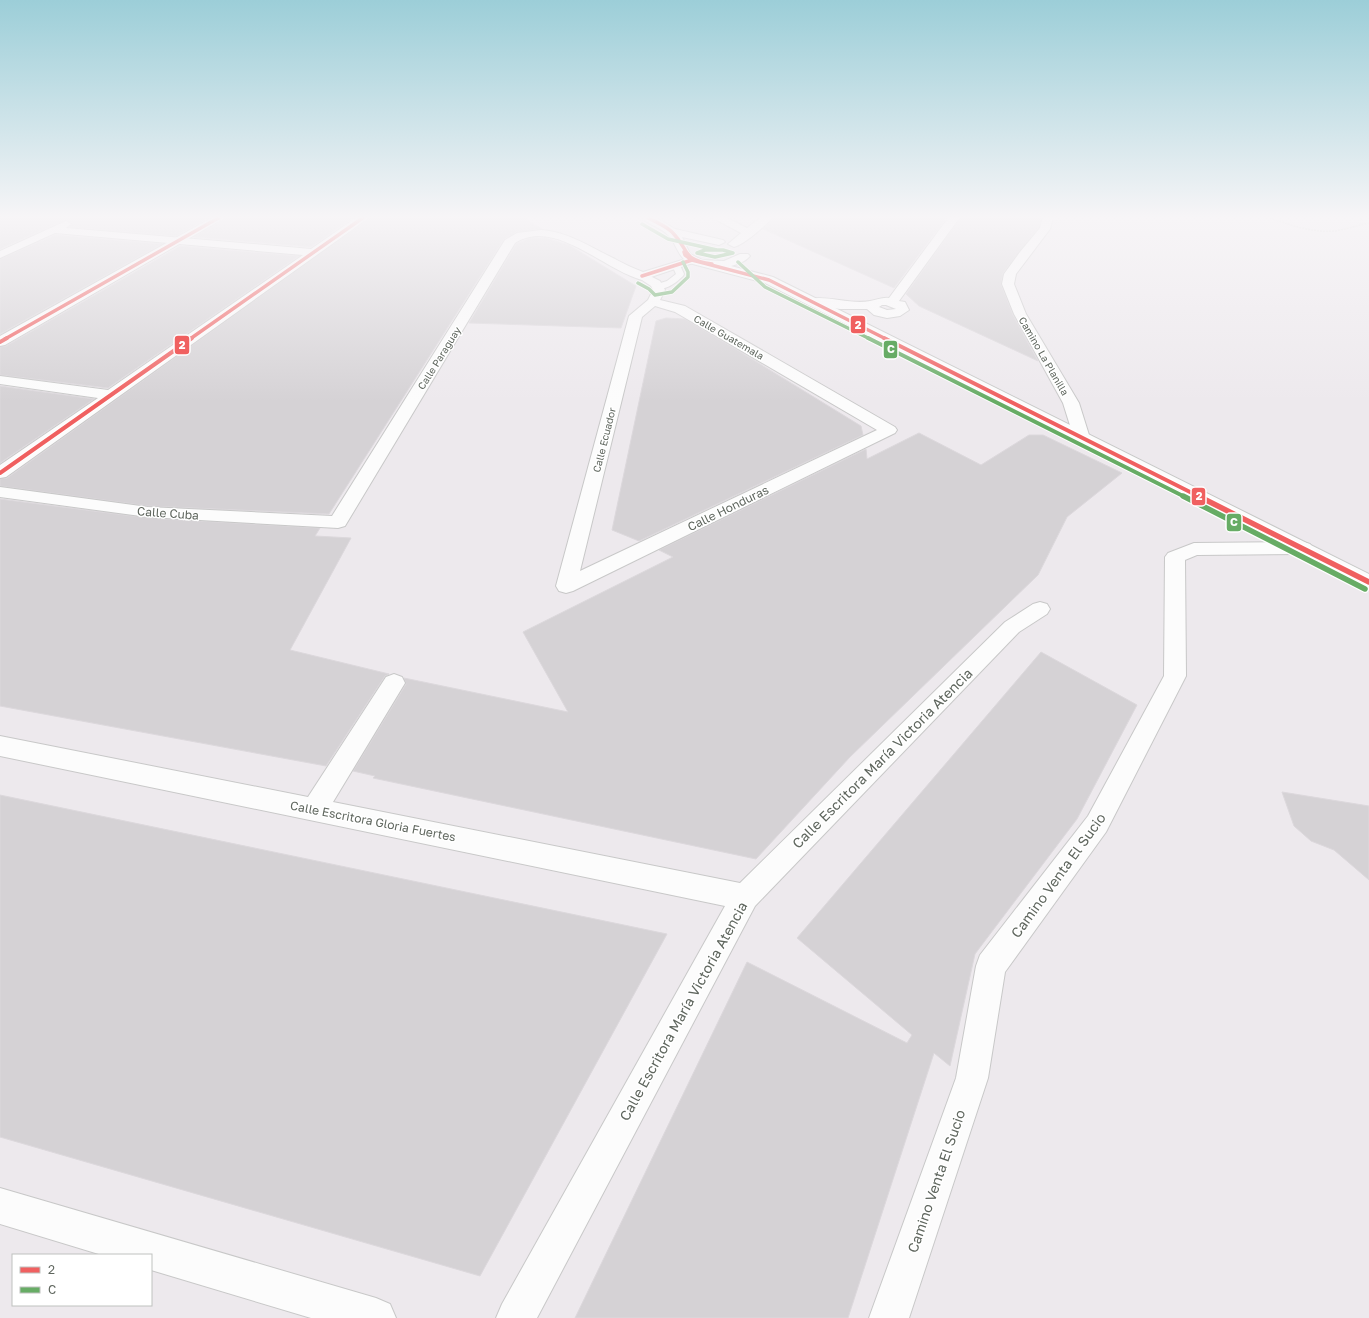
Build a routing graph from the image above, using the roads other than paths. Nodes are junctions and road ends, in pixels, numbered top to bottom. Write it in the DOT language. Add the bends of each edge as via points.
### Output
graph roads {
  1 [pos="113,279"];
  2 [pos="279,279"];
  3 [pos="487,279"];
  4 [pos="646,279"];
  5 [pos="676,279"];
  6 [pos="763,279"];
  7 [pos="910,279"];
  8 [pos="1009,279"];
  9 [pos="769,280"];
  10 [pos="655,295"];
  11 [pos="814,302"];
  12 [pos="0,342"];
  13 [pos="0,380"];
  14 [pos="112,395"];
  15 [pos="889,430"];
  16 [pos="1081,435"];
  17 [pos="0,473"];
  18 [pos="0,492"];
  19 [pos="338,522"];
  20 [pos="1303,548"];
  21 [pos="1369,582"];
  22 [pos="566,586"];
  23 [pos="1040,609"];
  24 [pos="394,683"];
  25 [pos="0,746"];
  26 [pos="314,810"];
  27 [pos="745,897"];
  28 [pos="0,1206"];
  29 [pos="376,1318"];
  30 [pos="516,1318"];
  31 [pos="889,1318"];
  1 -- 12 [label="street"];
  2 -- 14 [label="street"];
  3 -- 19 [label="street, Calle Paraguay"];
  4 -- 10 [label="street, Calle Guatemala" via="656,284"];
  5 -- 10 [label="lane"];
  6 -- 9 [label="street"];
  7 -- 11 [label="street" via="892,302 902,307 901,311 890,314 874,309 873,305"];
  8 -- 16 [label="street, Camino La Planilla" via="1008,284 1020,314 1071,403"];
  9 -- 11 [label="street"];
  10 -- 15 [label="street, Calle Guatemala"];
  10 -- 22 [label="street, Calle Ecuador" via="636,316"];
  11 -- 16 [label="street"];
  13 -- 14 [label="street"];
  14 -- 17 [label="street"];
  15 -- 22 [label="street, Calle Honduras"];
  16 -- 20 [label="street"];
  18 -- 19 [label="street, Calle Cuba" via="148,512"];
  20 -- 21 [label="street"];
  20 -- 31 [label="street, Camino Venta El Sucio" via="1194,549 1175,557 1175,676 1097,824 991,966 972,1078"];
  23 -- 27 [label="street, Calle Escritora María Victoria Atencia" via="1012,627"];
  24 -- 26 [label="street"];
  25 -- 26 [label="street, Calle Escritora Gloria Fuertes"];
  26 -- 27 [label="street, Calle Escritora Gloria Fuertes"];
  27 -- 30 [label="street, Calle Escritora María Victoria Atencia"];
  28 -- 29 [label="street"];
}
